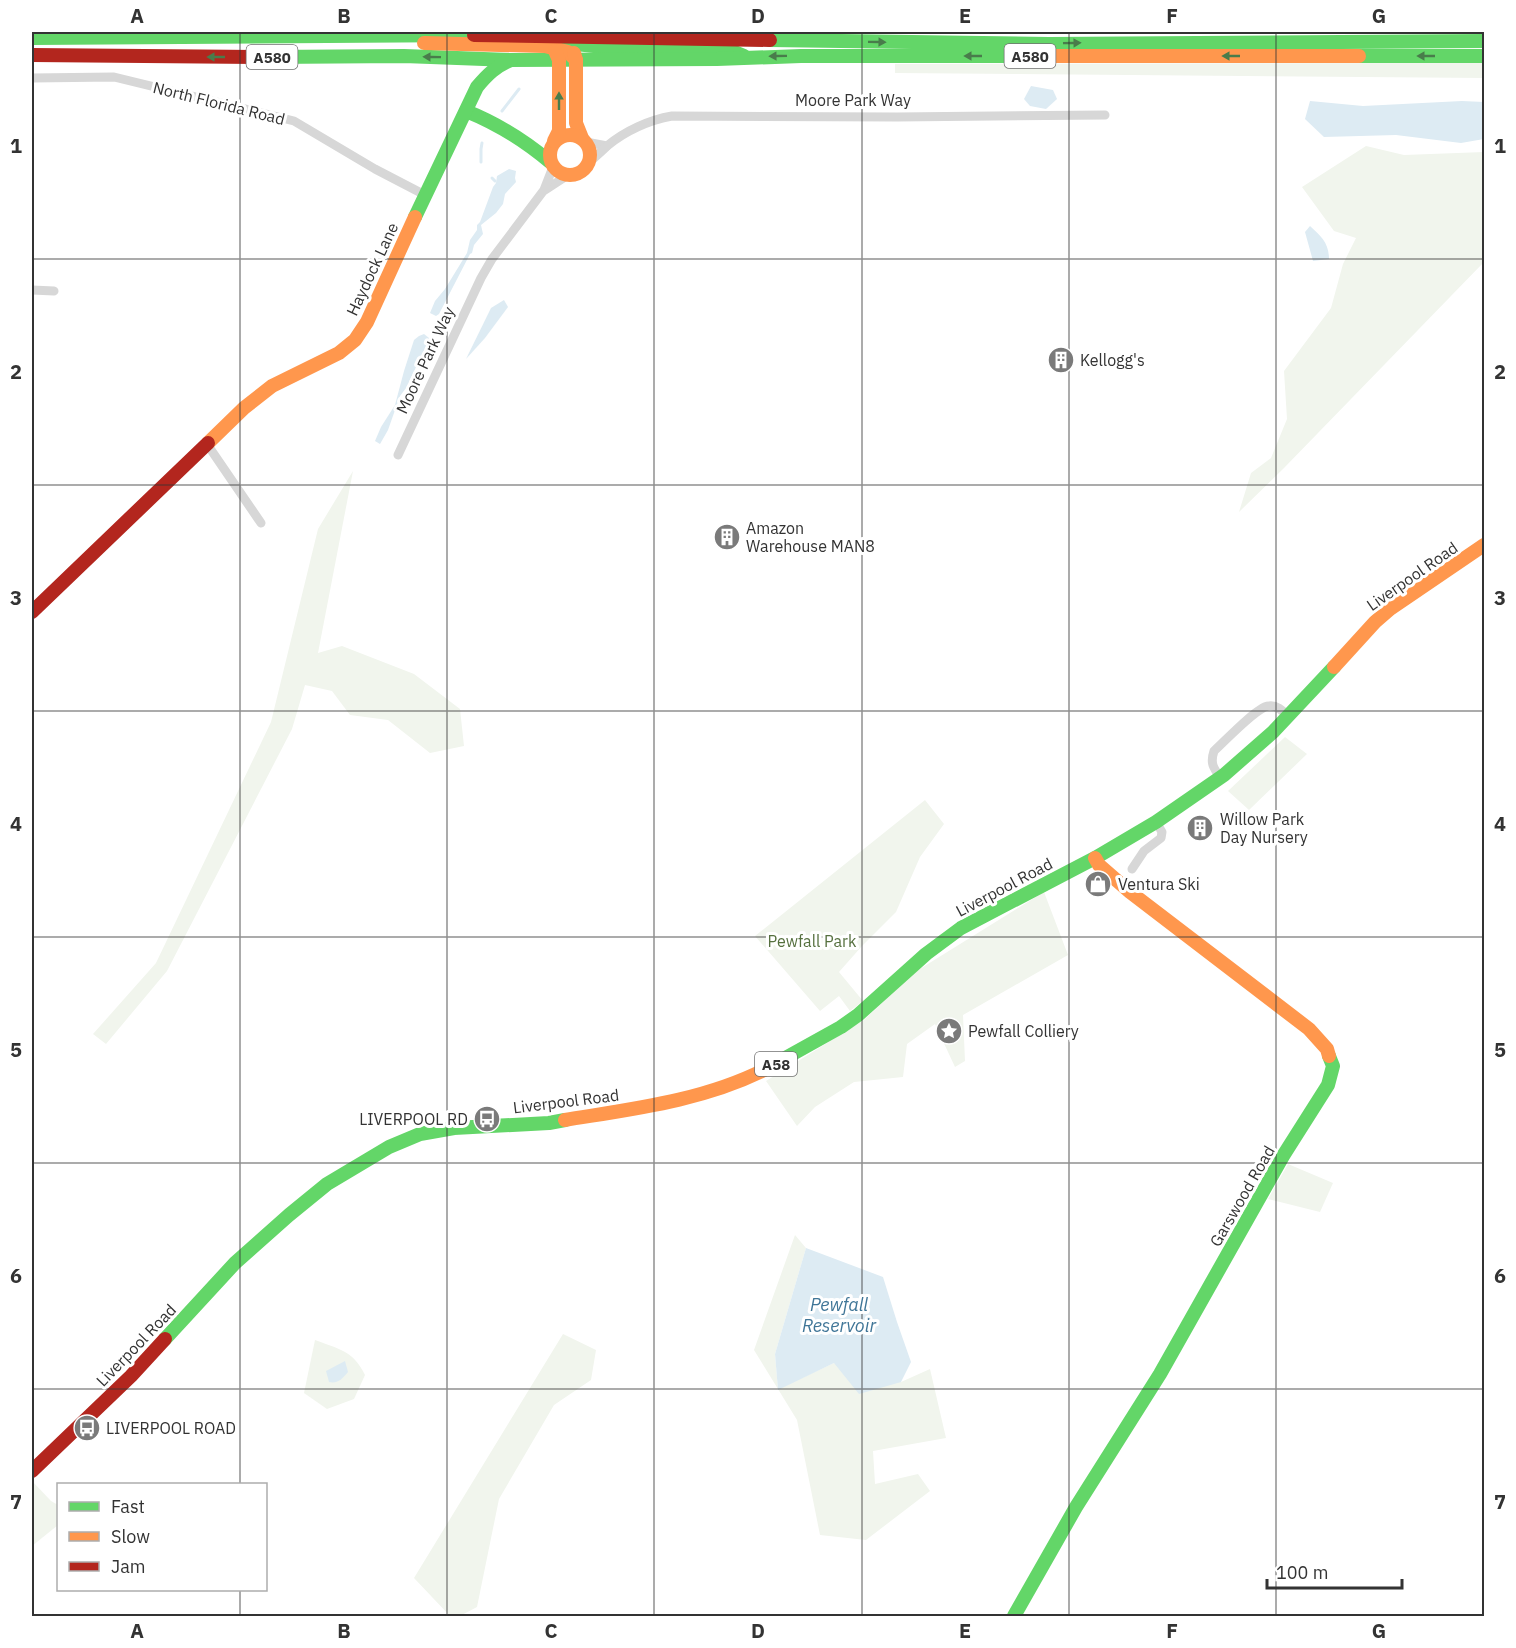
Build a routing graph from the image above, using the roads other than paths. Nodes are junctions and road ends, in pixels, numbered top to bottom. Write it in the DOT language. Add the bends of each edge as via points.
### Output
graph roads {
  1 [pos="36,37"];
  2 [pos="567,37"];
  3 [pos="1485,41"];
  4 [pos="553,43"];
  5 [pos="32,55"];
  6 [pos="1485,56"];
  7 [pos="746,57"];
  8 [pos="465,58"];
  9 [pos="512,60"];
  10 [pos="576,60"];
  11 [pos="32,78"];
  12 [pos="477,87"];
  13 [pos="466,111"];
  14 [pos="1105,115"];
  15 [pos="584,140"];
  16 [pos="553,144"];
  17 [pos="530,145"];
  18 [pos="607,146"];
  19 [pos="589,163"];
  20 [pos="552,164"];
  21 [pos="568,175"];
  22 [pos="544,190"];
  23 [pos="425,195"];
  24 [pos="32,290"];
  25 [pos="54,291"];
  26 [pos="207,444"];
  27 [pos="398,455"];
  28 [pos="261,523"];
  29 [pos="1485,545"];
  30 [pos="32,612"];
  31 [pos="1288,716"];
  32 [pos="1221,778"];
  33 [pos="1156,822"];
  34 [pos="1095,858"];
  35 [pos="1145,869"];
  36 [pos="32,1471"];
  37 [pos="1014,1617"];
  1 -- 4 [label="main road, A580" via="341,36"];
  2 -- 3 [label="main road, A580, one-way" via="1049,44"];
  2 -- 4 [label="main road, A580"];
  2 -- 7 [label="main road" via="621,49 727,50"];
  2 -- 10 [label="main road"];
  4 -- 9 [label="main road, A580"];
  4 -- 10 [label="main road, A580"];
  16 -- 4 [label="main road, one-way" via="559,123"];
  8 -- 5 [label="main road, A580, one-way"];
  6 -- 7 [label="main road, A580, one-way"];
  7 -- 10 [label="main road, A580"];
  8 -- 9 [label="main road, A580"];
  8 -- 12 [label="main road" via="477,70"];
  9 -- 12 [label="main road, Haydock Lane" via="491,71"];
  10 -- 15 [label="main road" via="576,123"];
  11 -- 23 [label="street, North Florida Road" via="114,77 294,122"];
  12 -- 13 [label="main road, Haydock Lane"];
  13 -- 17 [label="main road"];
  13 -- 23 [label="main road, Haydock Lane"];
  14 -- 18 [label="street, Moore Park Way" via="672,116 646,123"];
  15 -- 16 [label="main road" via="571,134"];
  15 -- 18 [label="street"];
  15 -- 19 [label="main road" via="590,152"];
  16 -- 17 [label="main road"];
  16 -- 20 [label="main road"];
  17 -- 20 [label="main road"];
  18 -- 19 [label="street, Moore Park Way"];
  19 -- 21 [label="main road" via="578,174"];
  20 -- 21 [label="main road"];
  20 -- 22 [label="street, Moore Park Way"];
  21 -- 22 [label="street, Moore Park Way"];
  22 -- 27 [label="street, Moore Park Way" via="481,278"];
  23 -- 26 [label="main road, Haydock Lane" via="368,322 355,340 339,353 272,386"];
  24 -- 25 [label="street"];
  26 -- 28 [label="street"];
  26 -- 30 [label="main road, Haydock Lane"];
  29 -- 31 [label="main road, Liverpool Road / A58" via="1375,622"];
  31 -- 32 [label="main road, Liverpool Road / A58"];
  31 -- 32 [label="street" via="1270,705 1260,709 1214,751 1211,759"];
  32 -- 33 [label="main road, Liverpool Road / A58"];
  33 -- 34 [label="main road, Liverpool Road / A58"];
  33 -- 35 [label="street" via="1161,838 1144,851 1134,866"];
  34 -- 36 [label="main road, Liverpool Road / A58" via="961,928 841,1027 735,1084 580,1119 431,1131 369,1159 327,1185 255,1244 131,1376"];
  34 -- 37 [label="main road, Garswood Road" via="1130,892 1309,1029 1327,1049 1333,1066 1328,1085"];
}
